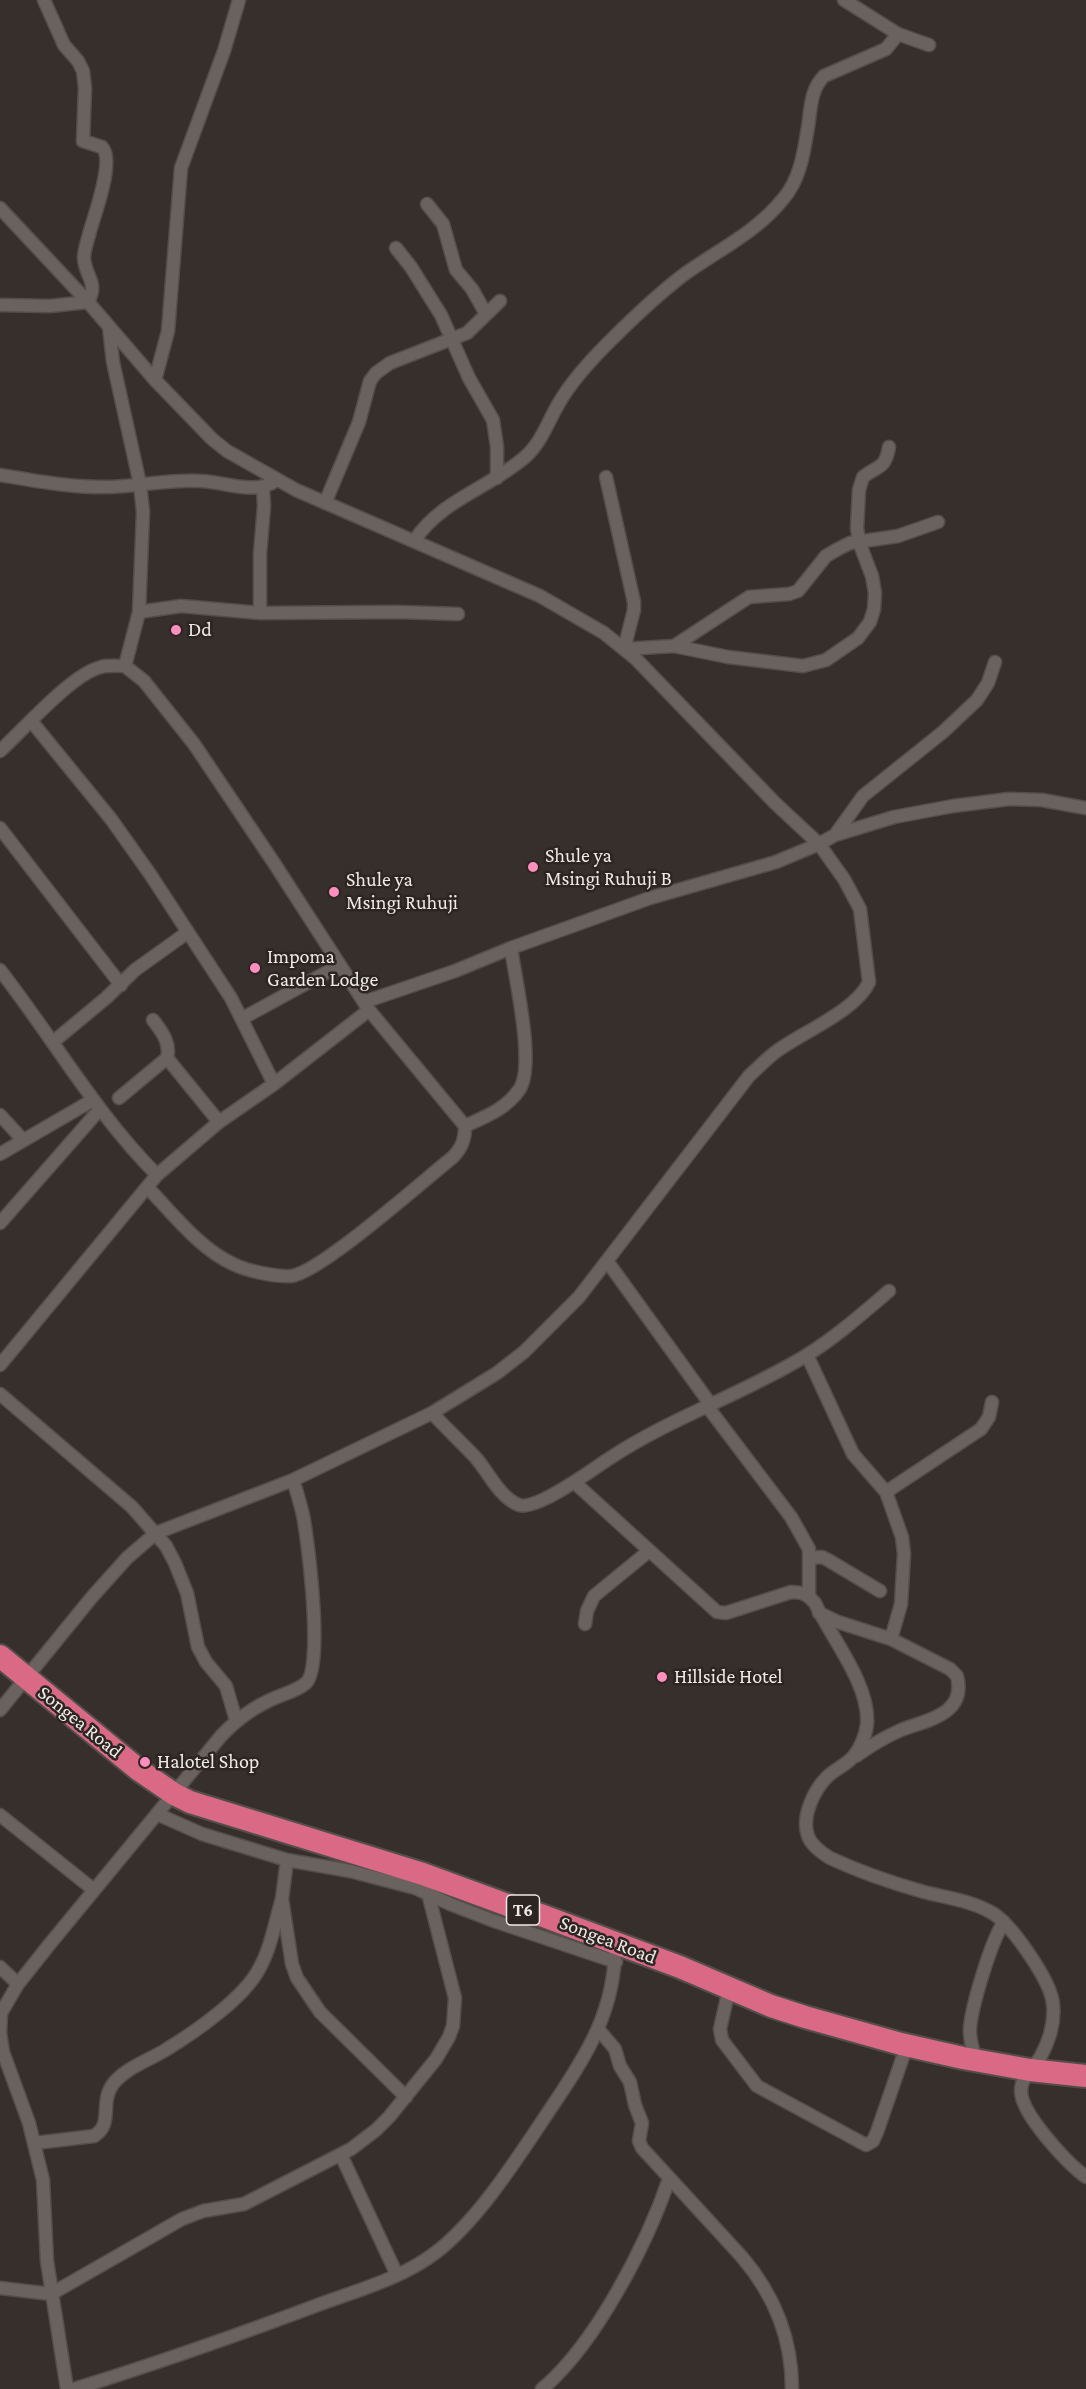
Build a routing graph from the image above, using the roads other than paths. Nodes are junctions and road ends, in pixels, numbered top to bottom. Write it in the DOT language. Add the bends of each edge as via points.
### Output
graph roads {
  1 [pos="44,0"];
  2 [pos="239,0"];
  3 [pos="844,0"];
  4 [pos="898,34"];
  5 [pos="929,45"];
  6 [pos="427,204"];
  7 [pos="0,208"];
  8 [pos="396,248"];
  9 [pos="500,301"];
  10 [pos="88,302"];
  11 [pos="0,305"];
  12 [pos="486,314"];
  13 [pos="109,327"];
  14 [pos="452,338"];
  15 [pos="155,380"];
  16 [pos="888,447"];
  17 [pos="0,475"];
  18 [pos="606,477"];
  19 [pos="497,478"];
  20 [pos="277,480"];
  21 [pos="140,484"];
  22 [pos="263,488"];
  23 [pos="325,503"];
  24 [pos="938,522"];
  25 [pos="414,541"];
  26 [pos="859,542"];
  27 [pos="139,612"];
  28 [pos="260,613"];
  29 [pos="458,614"];
  30 [pos="674,646"];
  31 [pos="624,649"];
  32 [pos="995,662"];
  33 [pos="125,666"];
  34 [pos="32,722"];
  35 [pos="0,751"];
  36 [pos="1086,808"];
  37 [pos="0,828"];
  38 [pos="835,835"];
  39 [pos="819,844"];
  40 [pos="188,932"];
  41 [pos="511,948"];
  42 [pos="340,965"];
  43 [pos="0,970"];
  44 [pos="121,985"];
  45 [pos="366,1006"];
  46 [pos="243,1018"];
  47 [pos="153,1020"];
  48 [pos="53,1042"];
  49 [pos="167,1058"];
  50 [pos="274,1084"];
  51 [pos="119,1098"];
  52 [pos="97,1105"];
  53 [pos="0,1115"];
  54 [pos="219,1122"];
  55 [pos="465,1126"];
  56 [pos="23,1140"];
  57 [pos="0,1154"];
  58 [pos="157,1175"];
  59 [pos="148,1188"];
  60 [pos="0,1222"];
  61 [pos="607,1261"];
  62 [pos="889,1291"];
  63 [pos="807,1355"];
  64 [pos="0,1365"];
  65 [pos="0,1394"];
  66 [pos="992,1402"];
  67 [pos="709,1405"];
  68 [pos="432,1413"];
  69 [pos="293,1480"];
  70 [pos="575,1483"];
  71 [pos="886,1492"];
  72 [pos="156,1533"];
  73 [pos="649,1551"];
  74 [pos="809,1558"];
  75 [pos="880,1591"];
  76 [pos="809,1596"];
  77 [pos="819,1613"];
  78 [pos="585,1624"];
  79 [pos="891,1639"];
  80 [pos="0,1656"];
  81 [pos="26,1679"];
  82 [pos="0,1710"];
  83 [pos="236,1720"];
  84 [pos="852,1758"];
  85 [pos="174,1794"];
  86 [pos="157,1814"];
  87 [pos="0,1815"];
  88 [pos="287,1860"];
  89 [pos="426,1883"];
  90 [pos="94,1890"];
  91 [pos="282,1899"];
  92 [pos="1004,1922"];
  93 [pos="615,1952"];
  94 [pos="0,1967"];
  95 [pos="18,1984"];
  96 [pos="729,1989"];
  97 [pos="1,2014"];
  98 [pos="599,2030"];
  99 [pos="907,2045"];
  100 [pos="976,2060"];
  101 [pos="1030,2070"];
  102 [pos="1086,2076"];
  103 [pos="406,2097"];
  104 [pos="35,2143"];
  105 [pos="341,2155"];
  106 [pos="1086,2178"];
  107 [pos="669,2179"];
  108 [pos="397,2275"];
  109 [pos="0,2288"];
  110 [pos="51,2294"];
  111 [pos="67,2389"];
  112 [pos="74,2389"];
  113 [pos="542,2389"];
  114 [pos="792,2389"];
  1 -- 10 [label="street" via="64,45 83,71 83,141 102,147 107,154 105,176 85,248 86,268 93,285"];
  2 -- 15 [label="street" via="181,168 168,331"];
  3 -- 4 [label="street"];
  4 -- 5 [label="street"];
  4 -- 19 [label="street" via="886,49 824,76 813,95 800,165 784,199 755,227 667,288 607,344 560,401 528,455"];
  6 -- 12 [label="street" via="443,224 456,270"];
  7 -- 10 [label="street"];
  8 -- 14 [label="street" via="426,290"];
  9 -- 12 [label="street"];
  10 -- 11 [label="street"];
  10 -- 13 [label="street"];
  12 -- 14 [label="street" via="467,333"];
  13 -- 15 [label="street"];
  13 -- 21 [label="street"];
  14 -- 19 [label="street" via="493,420"];
  14 -- 23 [label="street" via="390,363 376,373"];
  15 -- 20 [label="street" via="212,439"];
  16 -- 26 [label="street" via="884,464 860,483 856,513"];
  17 -- 21 [label="street" via="82,486"];
  18 -- 31 [label="street" via="634,602"];
  19 -- 25 [label="street" via="449,504 424,525"];
  20 -- 22 [label="street"];
  20 -- 23 [label="street"];
  21 -- 22 [label="street" via="202,481"];
  21 -- 27 [label="street" via="143,512"];
  22 -- 28 [label="street"];
  23 -- 25 [label="street"];
  24 -- 26 [label="street" via="898,536"];
  25 -- 31 [label="street" via="540,596"];
  26 -- 30 [label="street" via="826,556 798,591 749,597"];
  26 -- 30 [label="street" via="872,576 874,609 858,638 826,660 803,666"];
  27 -- 28 [label="street" via="181,606"];
  27 -- 33 [label="street"];
  28 -- 29 [label="street"];
  30 -- 31 [label="street"];
  31 -- 39 [label="street"];
  32 -- 38 [label="street" via="977,700 863,796"];
  33 -- 34 [label="street" via="101,667 82,676"];
  33 -- 42 [label="street" via="144,681 194,744"];
  34 -- 35 [label="street"];
  34 -- 40 [label="street" via="111,819"];
  36 -- 38 [label="street" via="1042,800 1009,800 910,813"];
  37 -- 44 [label="street"];
  38 -- 39 [label="street"];
  39 -- 41 [label="street" via="776,862 650,898"];
  39 -- 61 [label="street" via="860,909 868,982 864,993 852,1005 774,1053 749,1076"];
  40 -- 44 [label="street" via="135,970"];
  40 -- 46 [label="street"];
  41 -- 45 [label="street"];
  41 -- 55 [label="street" via="525,1075 520,1090 507,1103"];
  42 -- 45 [label="street"];
  42 -- 46 [label="street"];
  43 -- 48 [label="street"];
  44 -- 48 [label="street"];
  45 -- 50 [label="street"];
  45 -- 55 [label="street"];
  46 -- 50 [label="street"];
  47 -- 49 [label="street" via="167,1042"];
  48 -- 52 [label="street"];
  49 -- 51 [label="street"];
  49 -- 54 [label="street"];
  50 -- 54 [label="street"];
  52 -- 56 [label="street"];
  52 -- 58 [label="street"];
  52 -- 60 [label="street"];
  53 -- 56 [label="street"];
  54 -- 58 [label="street"];
  55 -- 59 [label="street" via="465,1139 453,1158 329,1256 307,1271 291,1276 250,1271 232,1264 210,1249"];
  56 -- 57 [label="street"];
  58 -- 59 [label="street"];
  59 -- 64 [label="street"];
  61 -- 67 [label="street"];
  61 -- 68 [label="street" via="579,1297 524,1352"];
  62 -- 63 [label="street"];
  63 -- 67 [label="street"];
  63 -- 71 [label="street" via="853,1454"];
  65 -- 72 [label="street" via="100,1479"];
  66 -- 71 [label="street" via="989,1418 981,1429"];
  67 -- 70 [label="street" via="646,1436"];
  67 -- 74 [label="street" via="791,1517 809,1549"];
  68 -- 69 [label="street"];
  68 -- 70 [label="street" via="501,1491 520,1506 531,1505"];
  69 -- 72 [label="street"];
  69 -- 83 [label="street" via="310,1562 313,1669 308,1682"];
  70 -- 73 [label="street"];
  71 -- 79 [label="street" via="904,1554 901,1604"];
  72 -- 81 [label="street" via="99,1589"];
  72 -- 83 [label="street" via="176,1563 187,1593 198,1647 226,1686"];
  73 -- 76 [label="street" via="717,1612 726,1613 791,1592"];
  73 -- 78 [label="street" via="594,1596"];
  74 -- 75 [label="street" via="822,1557"];
  74 -- 76 [label="street"];
  76 -- 77 [label="street"];
  77 -- 79 [label="street"];
  77 -- 84 [label="street" via="853,1672 864,1700 867,1723 862,1744"];
  79 -- 84 [label="street" via="950,1669 957,1676 957,1695 935,1719 901,1730"];
  80 -- 81 [label="highway, Songea Road / T6"];
  81 -- 82 [label="street"];
  81 -- 85 [label="highway, Songea Road / T6"];
  83 -- 85 [label="street"];
  84 -- 92 [label="street" via="827,1777 812,1799 808,1836 820,1852 891,1882 970,1904"];
  85 -- 86 [label="street"];
  85 -- 89 [label="highway, Songea Road / T6"];
  86 -- 88 [label="street" via="202,1834"];
  86 -- 90 [label="street"];
  87 -- 90 [label="street"];
  88 -- 89 [label="street"];
  88 -- 91 [label="street"];
  89 -- 93 [label="highway, Songea Road / T6" via="538,1914"];
  89 -- 103 [label="street" via="454,1988 456,2014 443,2049"];
  90 -- 95 [label="street"];
  91 -- 103 [label="street" via="292,1964 308,1997 335,2029"];
  91 -- 104 [label="street" via="268,1947 253,1979 226,2006 176,2044 114,2084 102,2132"];
  92 -- 100 [label="street" via="993,1942 971,2018 970,2036"];
  92 -- 101 [label="street" via="1050,1989 1053,2003 1052,2028 1041,2057"];
  93 -- 96 [label="highway, Songea Road / T6"];
  93 -- 98 [label="street" via="607,2006"];
  94 -- 95 [label="street"];
  95 -- 97 [label="street"];
  96 -- 99 [label="highway, Songea Road / T6" via="785,2010"];
  96 -- 99 [label="street" via="720,2029 722,2040 757,2086 861,2143 870,2144 877,2132"];
  97 -- 104 [label="street" via="3,2052"];
  98 -- 107 [label="street" via="615,2049 630,2082 642,2123 640,2143"];
  98 -- 108 [label="street" via="578,2068 484,2202 436,2253"];
  99 -- 100 [label="highway, Songea Road / T6"];
  100 -- 101 [label="highway, Songea Road / T6"];
  101 -- 102 [label="highway, Songea Road / T6"];
  101 -- 106 [label="street" via="1021,2092 1025,2105 1054,2147"];
  103 -- 105 [label="street" via="376,2130"];
  104 -- 110 [label="street" via="43,2180"];
  105 -- 108 [label="street"];
  105 -- 110 [label="street" via="244,2204 182,2219"];
  107 -- 113 [label="street" via="651,2225 614,2294 567,2366"];
  107 -- 114 [label="street" via="742,2257 769,2297 792,2358"];
  108 -- 112 [label="street" via="169,2360"];
  109 -- 110 [label="street"];
  110 -- 111 [label="street"];
}
